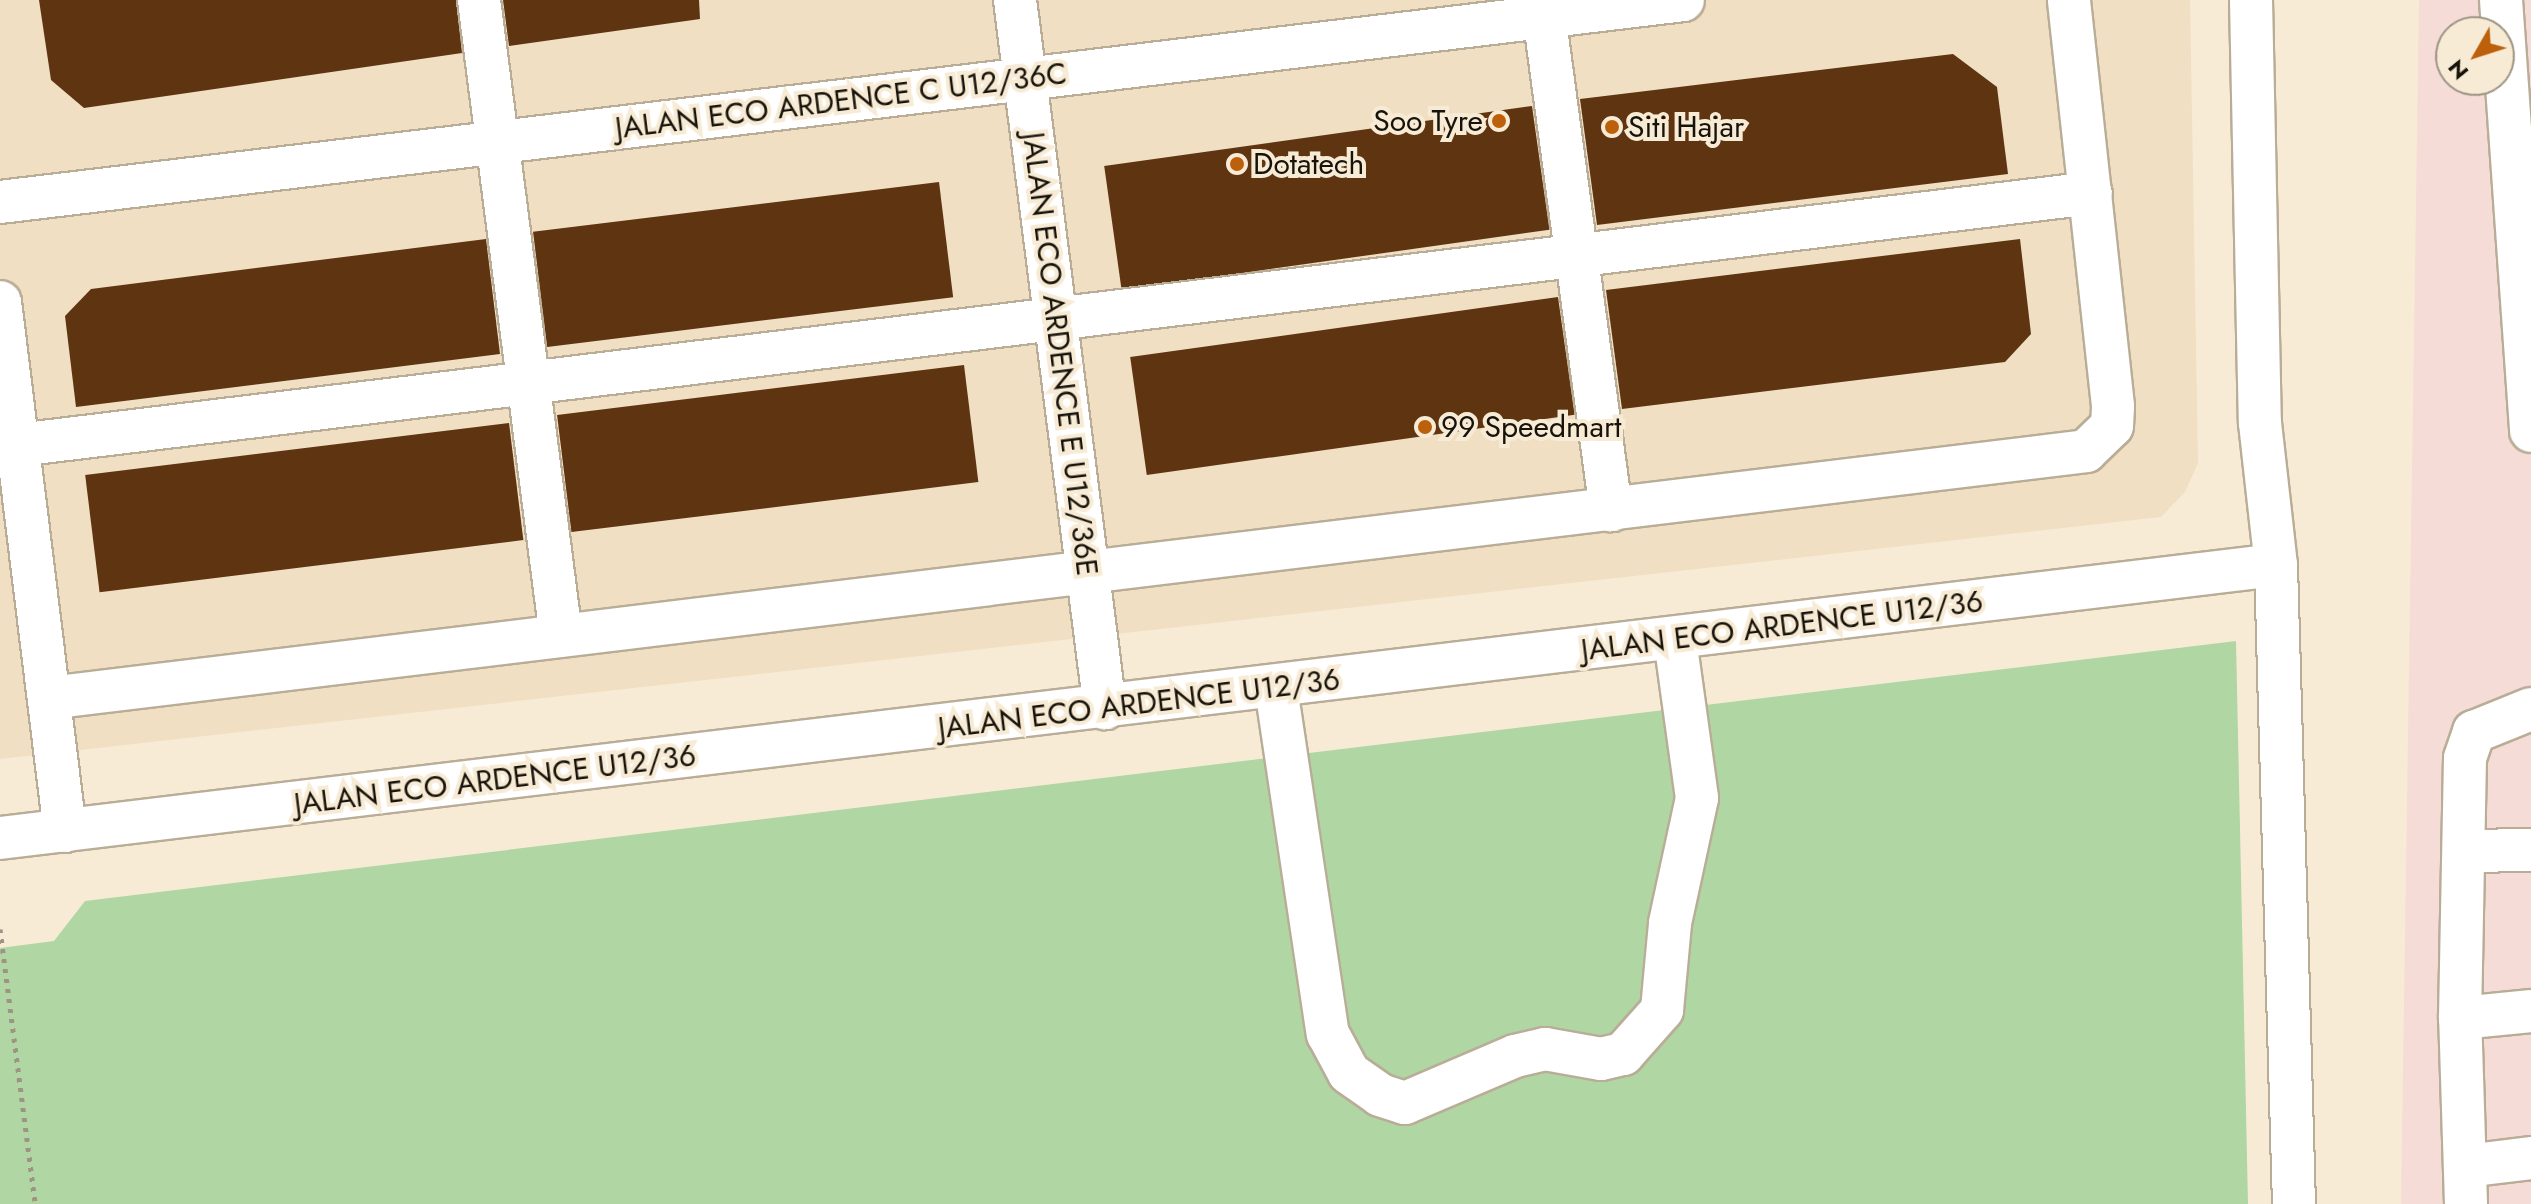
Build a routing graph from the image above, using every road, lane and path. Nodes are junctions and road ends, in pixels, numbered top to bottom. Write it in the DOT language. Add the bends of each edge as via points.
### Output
graph roads {
  1 [pos="479,0"];
  2 [pos="1015,0"];
  3 [pos="1683,0"];
  4 [pos="2069,0"];
  5 [pos="2251,0"];
  6 [pos="2501,0"];
  7 [pos="1543,8"];
  8 [pos="1025,79"];
  9 [pos="498,143"];
  10 [pos="2091,193"];
  11 [pos="0,202"];
  12 [pos="1579,255"];
  13 [pos="0,302"];
  14 [pos="1055,318"];
  15 [pos="528,382"];
  16 [pos="2531,431"];
  17 [pos="18,445"];
  18 [pos="1611,510"];
  19 [pos="2276,565"];
  20 [pos="1088,573"];
  21 [pos="561,636"];
  22 [pos="1675,639"];
  23 [pos="1276,688"];
  24 [pos="49,698"];
  25 [pos="1105,708"];
  26 [pos="2531,709"];
  27 [pos="65,831"];
  28 [pos="0,838"];
  29 [pos="2531,850"];
  30 [pos="2467,851"];
  31 [pos="0,929"];
  32 [pos="2531,1011"];
  33 [pos="2460,1018"];
  34 [pos="2531,1158"];
  35 [pos="2466,1185"];
  36 [pos="35,1204"];
  37 [pos="2294,1204"];
  1 -- 9 [label="street"];
  2 -- 8 [label="street, JALAN ECO ARDENCE E U12/36E"];
  3 -- 7 [label="street, JALAN ECO ARDENCE C U12/36C"];
  4 -- 10 [label="street"];
  5 -- 19 [label="street" via="2260,423"];
  6 -- 16 [label="street"];
  7 -- 8 [label="street, JALAN ECO ARDENCE C U12/36C"];
  7 -- 12 [label="street"];
  8 -- 9 [label="street, JALAN ECO ARDENCE C U12/36C"];
  8 -- 14 [label="street, JALAN ECO ARDENCE E U12/36E"];
  9 -- 11 [label="street, JALAN ECO ARDENCE C U12/36C"];
  9 -- 15 [label="street"];
  10 -- 12 [label="street"];
  10 -- 18 [label="street" via="2113,406 2112,426 2086,451"];
  12 -- 14 [label="street"];
  12 -- 18 [label="street"];
  13 -- 17 [label="street"];
  14 -- 15 [label="street"];
  14 -- 20 [label="street, JALAN ECO ARDENCE E U12/36E"];
  15 -- 17 [label="street"];
  15 -- 21 [label="street"];
  17 -- 24 [label="street"];
  18 -- 20 [label="street"];
  19 -- 22 [label="street, JALAN ECO ARDENCE U12/36"];
  19 -- 37 [label="street"];
  20 -- 21 [label="street"];
  20 -- 25 [label="street, JALAN ECO ARDENCE E U12/36E"];
  21 -- 24 [label="street"];
  22 -- 23 [label="street, JALAN ECO ARDENCE U12/36"];
  22 -- 23 [label="street" via="1697,798 1670,923 1662,1010 1623,1054 1601,1059 1545,1049 1515,1056 1405,1103 1380,1095 1349,1073 1328,1034"];
  23 -- 25 [label="street, JALAN ECO ARDENCE U12/36"];
  24 -- 27 [label="street"];
  25 -- 27 [label="street, JALAN ECO ARDENCE U12/36"];
  26 -- 30 [label="street" via="2474,732 2465,758"];
  27 -- 28 [label="street, JALAN ECO ARDENCE U12/36"];
  29 -- 30 [label="street"];
  30 -- 33 [label="street"];
  31 -- 36 [label="path"];
  32 -- 33 [label="street"];
  33 -- 35 [label="street"];
  34 -- 35 [label="street"];
}
